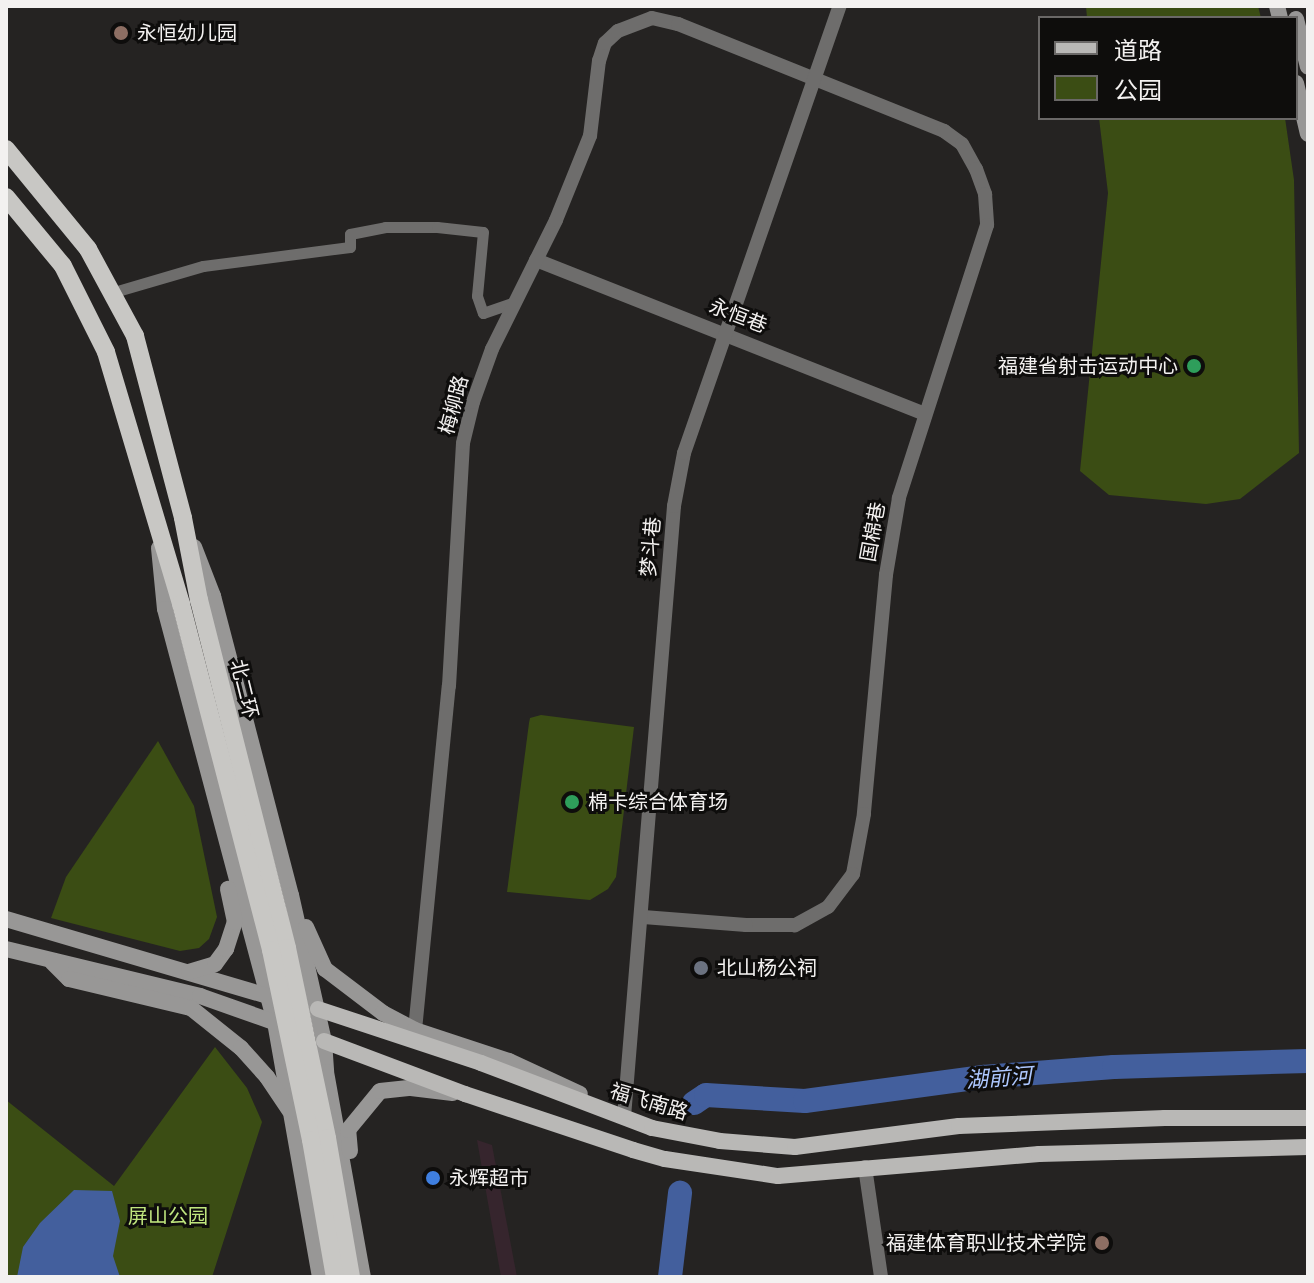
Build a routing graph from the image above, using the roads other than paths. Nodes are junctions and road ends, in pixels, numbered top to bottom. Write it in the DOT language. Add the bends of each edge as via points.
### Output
graph roads {
  1 [pos="840,6"];
  2 [pos="1298,26"];
  3 [pos="1308,67"];
  4 [pos="815,78"];
  5 [pos="1298,92"];
  6 [pos="1308,134"];
  7 [pos="6,149"];
  8 [pos="6,197"];
  9 [pos="536,260"];
  10 [pos="114,292"];
  11 [pos="515,302"];
  12 [pos="724,332"];
  13 [pos="924,414"];
  14 [pos="183,518"];
  15 [pos="158,534"];
  16 [pos="190,602"];
  17 [pos="202,744"];
  18 [pos="272,824"];
  19 [pos="227,838"];
  20 [pos="291,895"];
  21 [pos="643,917"];
  22 [pos="6,919"];
  23 [pos="6,949"];
  24 [pos="50,961"];
  25 [pos="188,973"];
  26 [pos="269,997"];
  27 [pos="275,1022"];
  28 [pos="415,1030"];
  29 [pos="324,1041"];
  30 [pos="465,1094"];
  31 [pos="293,1117"];
  32 [pos="624,1117"];
  33 [pos="1308,1118"];
  34 [pos="1308,1147"];
  35 [pos="865,1167"];
  36 [pos="346,1178"];
  37 [pos="304,1185"];
  38 [pos="359,1252"];
  39 [pos="320,1277"];
  40 [pos="335,1277"];
  41 [pos="351,1277"];
  42 [pos="363,1277"];
  43 [pos="881,1277"];
  1 -- 4 [label="street, 梦斗巷"];
  2 -- 3 [label="main road"];
  4 -- 9 [label="street, 梅柳路" via="663,20 637,21 618,31 605,43 599,61 590,136"];
  4 -- 12 [label="street, 梦斗巷"];
  4 -- 13 [label="street, 国棉巷" via="944,131 962,144 985,194 987,225 980,255"];
  5 -- 6 [label="main road"];
  7 -- 10 [label="highway, 北二环" via="57,207"];
  8 -- 15 [label="highway, 北二环" via="63,266 85,305 126,413"];
  9 -- 11 [label="street, 梅柳路"];
  9 -- 12 [label="street, 永恒巷"];
  10 -- 11 [label="street" via="203,266 350,247 350,234 385,227 437,227 483,232 477,296 483,313"];
  10 -- 14 [label="highway, 北二环" via="135,336"];
  11 -- 28 [label="street, 梅柳路" via="482,376 463,443 449,686"];
  12 -- 13 [label="street, 永恒巷"];
  12 -- 21 [label="street, 梦斗巷" via="689,430 674,506"];
  13 -- 21 [label="street, 国棉巷" via="899,498 886,575 864,814 853,874 828,907 795,925"];
  14 -- 16 [label="highway, 北二环"];
  14 -- 18 [label="main road" via="213,596"];
  15 -- 16 [label="highway, 北二环"];
  15 -- 17 [label="main road" via="165,609"];
  16 -- 40 [label="highway, 北二环, bridge" via="271,950"];
  16 -- 41 [label="highway, 北二环, bridge" via="287,948"];
  17 -- 19 [label="main road"];
  17 -- 25 [label="main road" via="197,758 235,922 215,964"];
  18 -- 19 [label="main road"];
  18 -- 20 [label="main road"];
  19 -- 26 [label="main road"];
  20 -- 28 [label="main road" via="325,969"];
  20 -- 29 [label="main road"];
  21 -- 32 [label="street, 梦斗巷"];
  22 -- 25 [label="main road, 福飞南路"];
  23 -- 24 [label="main road"];
  24 -- 27 [label="main road" via="200,996"];
  24 -- 31 [label="main road" via="69,979 191,1008 241,1048"];
  25 -- 26 [label="main road, 福飞南路"];
  26 -- 27 [label="main road"];
  26 -- 32 [label="main road, 福飞南路" via="481,1063"];
  27 -- 29 [label="main road"];
  27 -- 31 [label="main road"];
  28 -- 32 [label="main road" via="509,1061"];
  29 -- 30 [label="main road"];
  29 -- 36 [label="main road"];
  30 -- 35 [label="main road" via="665,1159 778,1176"];
  30 -- 38 [label="main road" via="411,1088 380,1091 348,1130"];
  31 -- 37 [label="main road"];
  32 -- 33 [label="main road, 福飞南路" via="720,1141 795,1147 959,1126"];
  34 -- 35 [label="main road" via="1039,1154"];
  35 -- 43 [label="street"];
  36 -- 37 [label="main road"];
  36 -- 38 [label="main road"];
  37 -- 39 [label="main road"];
  38 -- 42 [label="main road"];
}
